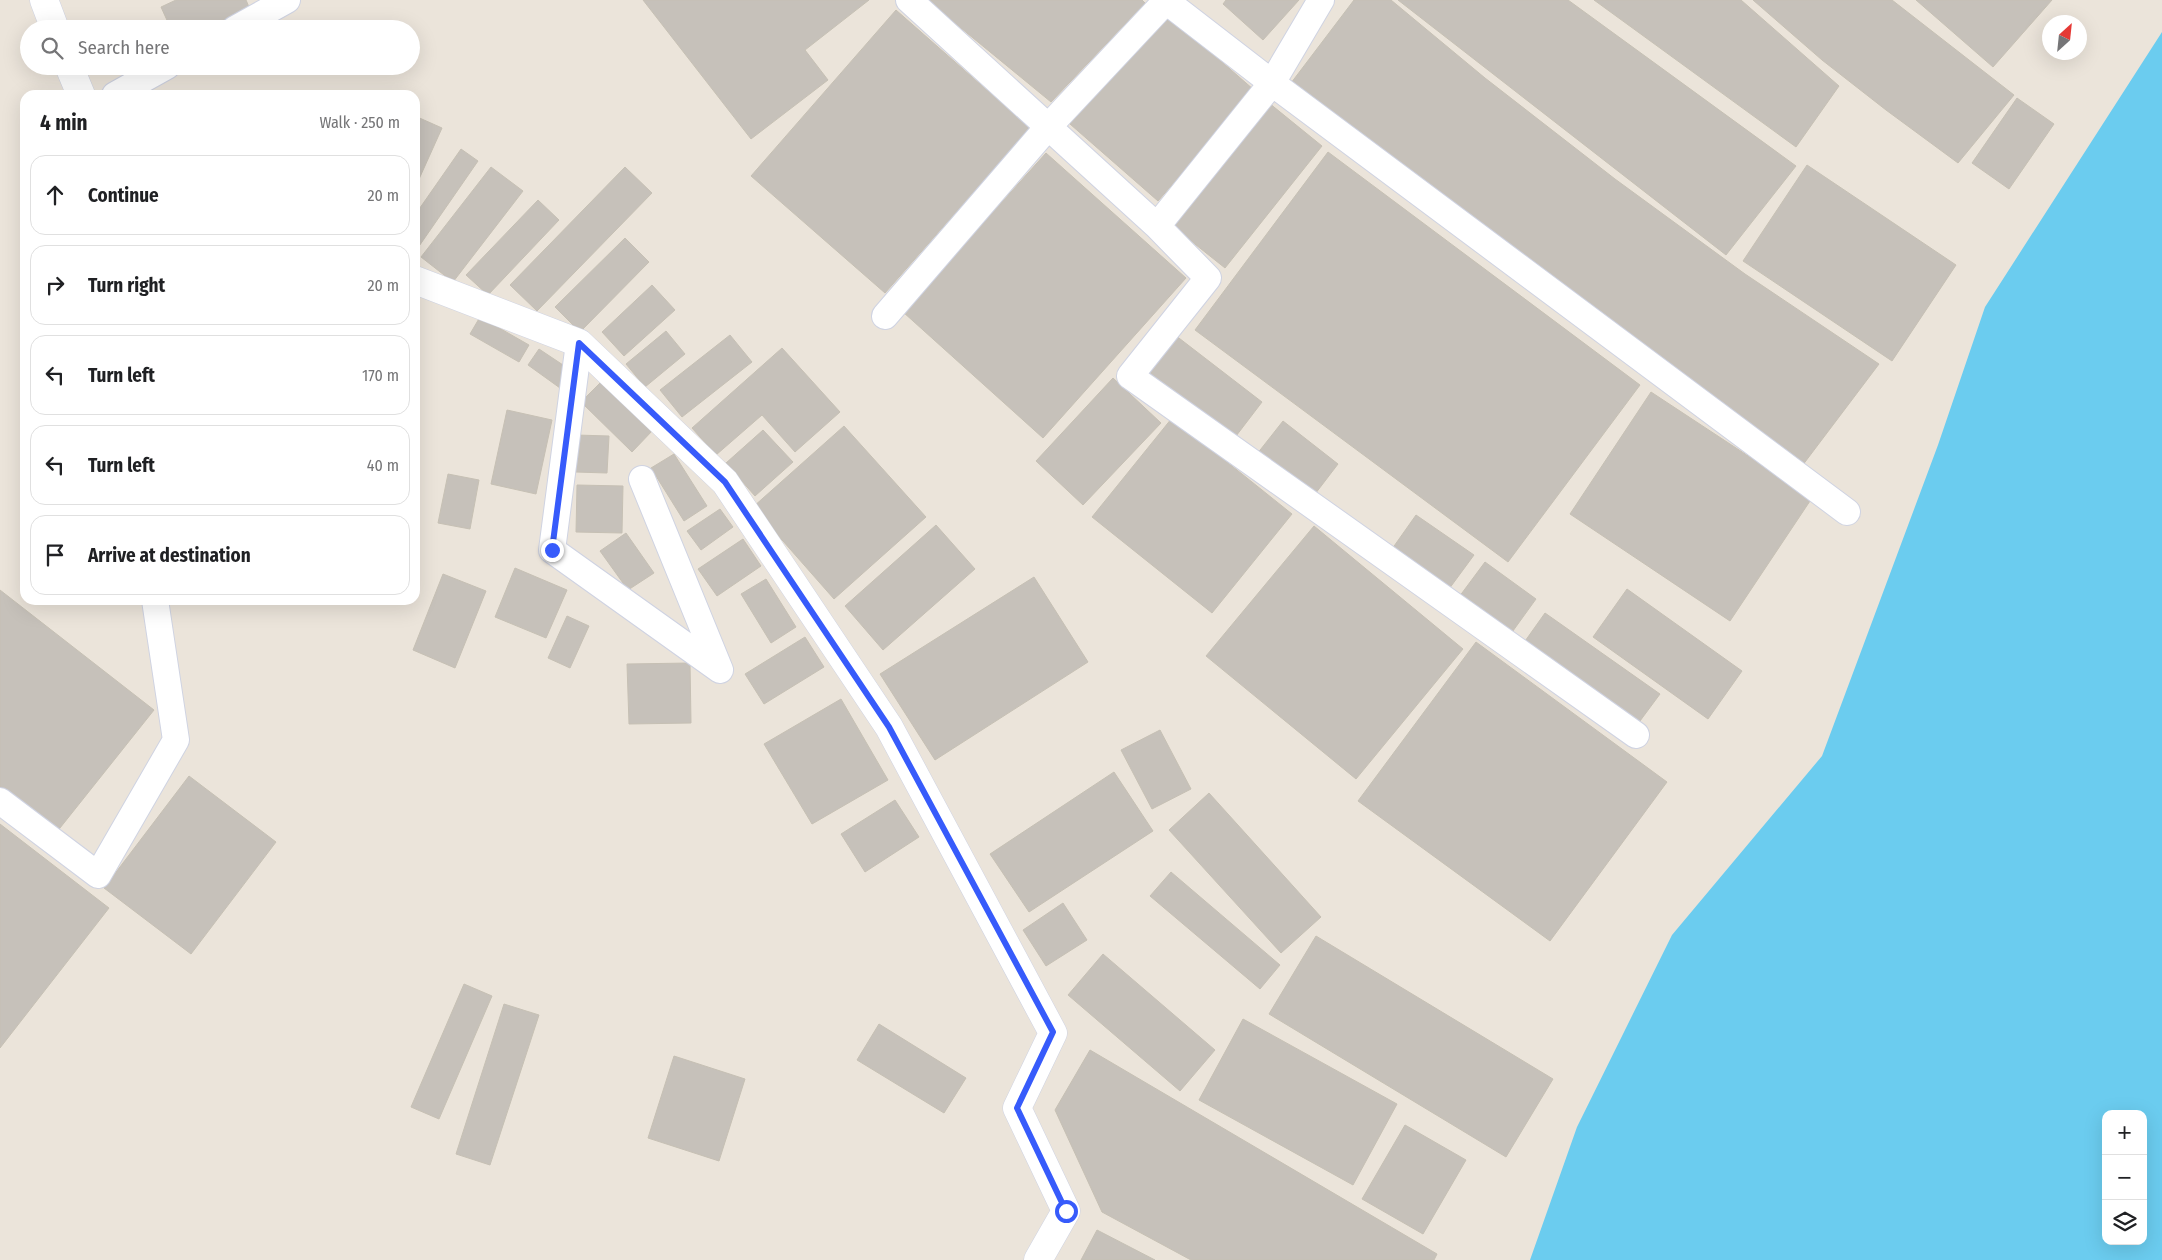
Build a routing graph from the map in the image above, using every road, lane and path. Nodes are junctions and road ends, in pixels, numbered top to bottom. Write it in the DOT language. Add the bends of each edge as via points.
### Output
graph roads {
  1 [pos="44,0"];
  2 [pos="286,0"];
  3 [pos="909,0"];
  4 [pos="1321,0"];
  5 [pos="1165,1"];
  6 [pos="52,20"];
  7 [pos="251,20"];
  8 [pos="72,75"];
  9 [pos="151,75"];
  10 [pos="1272,83"];
  11 [pos="78,90"];
  12 [pos="124,90"];
  13 [pos="1048,127"];
  14 [pos="1157,226"];
  15 [pos="420,282"];
  16 [pos="885,316"];
  17 [pos="579,343"];
  18 [pos="642,479"];
  19 [pos="1847,512"];
  20 [pos="156,605"];
  21 [pos="1636,736"];
  22 [pos="0,801"];
  23 [pos="1038,1260"];
  1 -- 6 [label="street"];
  2 -- 7 [label="street"];
  3 -- 13 [label="street"];
  4 -- 10 [label="street"];
  5 -- 10 [label="street"];
  5 -- 13 [label="street"];
  8 -- 11 [label="street"];
  9 -- 12 [label="street"];
  10 -- 14 [label="street"];
  10 -- 19 [label="street"];
  13 -- 14 [label="street"];
  13 -- 16 [label="street"];
  14 -- 21 [label="street" via="1208,278 1130,376"];
  15 -- 17 [label="street"];
  17 -- 18 [label="street" via="552,550 720,670"];
  17 -- 23 [label="street" via="725,482 889,727 1053,1032 1017,1108 1066,1211"];
  20 -- 22 [label="street" via="176,740 98,875"];
}
